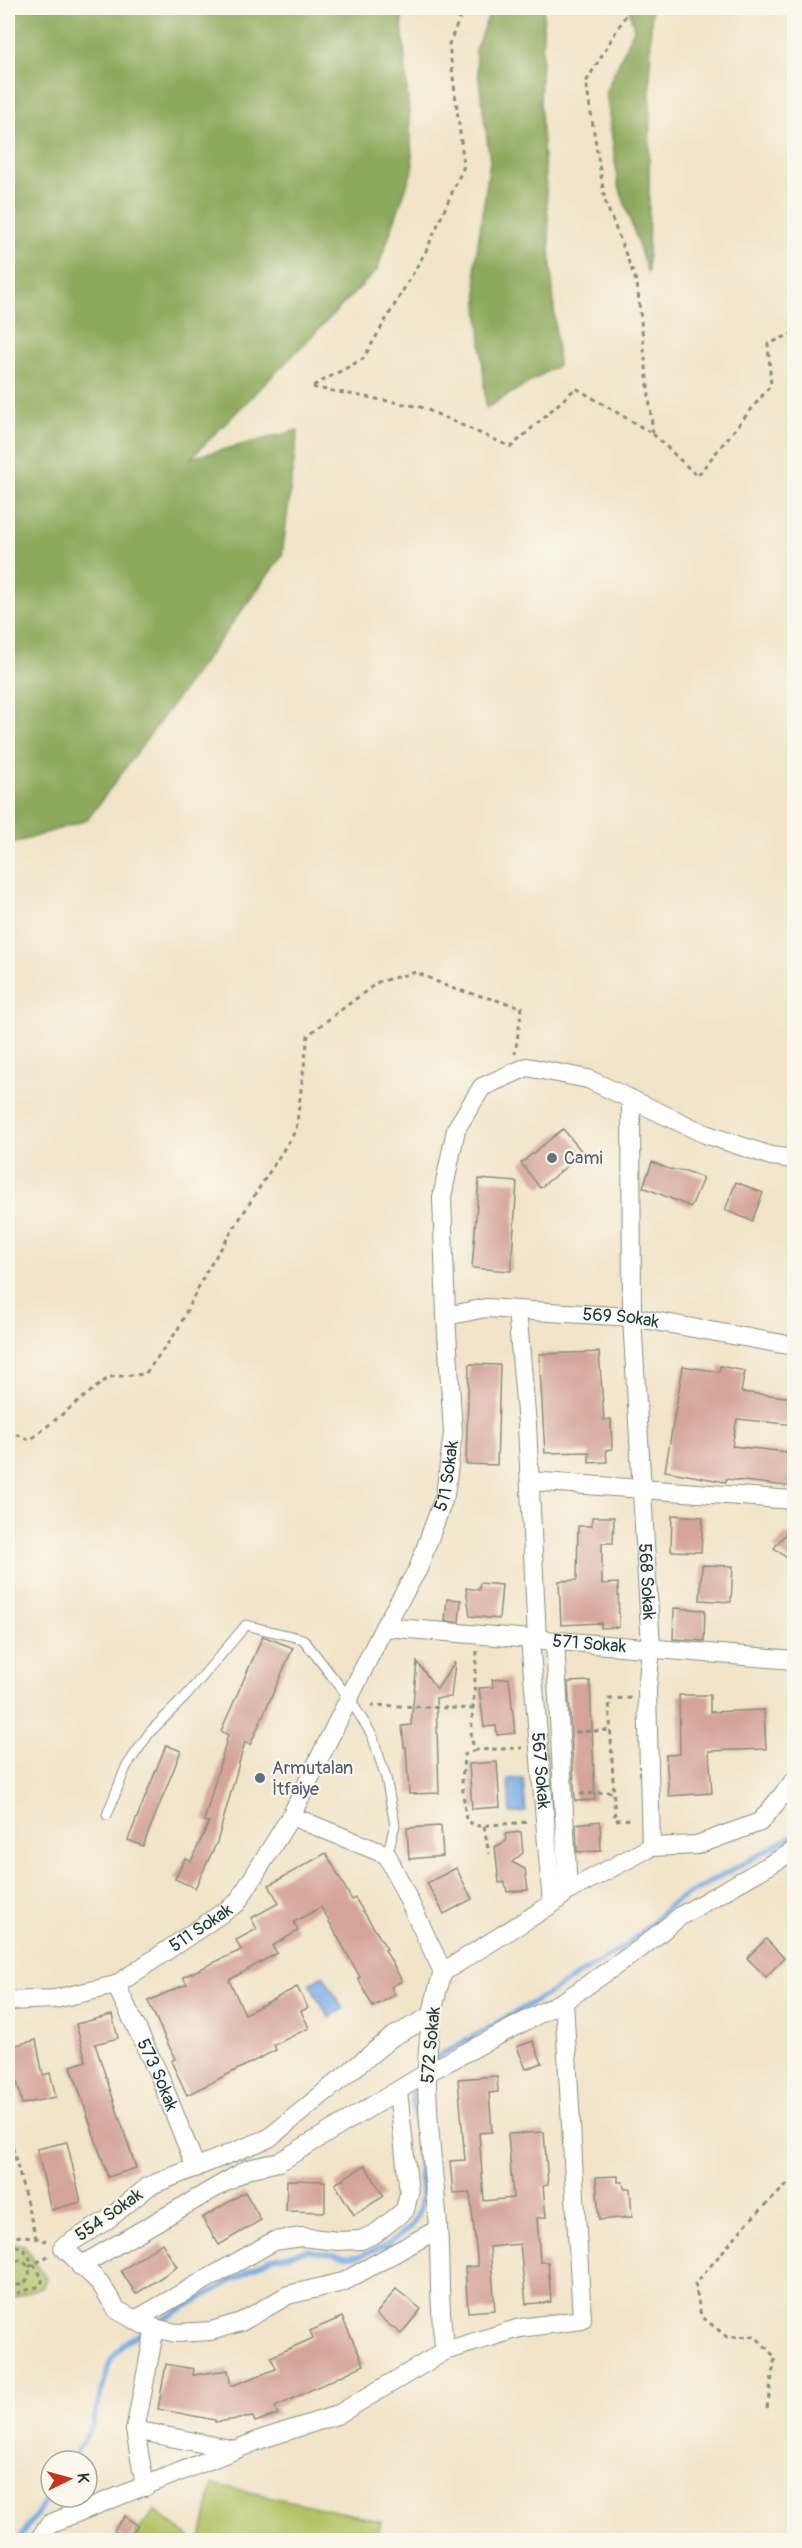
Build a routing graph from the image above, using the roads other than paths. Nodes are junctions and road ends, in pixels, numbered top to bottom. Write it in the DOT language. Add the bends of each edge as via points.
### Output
graph roads {
  1 [pos="631,1099"];
  2 [pos="795,1160"];
  3 [pos="517,1310"];
  4 [pos="446,1316"];
  5 [pos="632,1317"];
  6 [pos="795,1346"];
  7 [pos="530,1481"];
  8 [pos="642,1488"];
  9 [pos="795,1500"];
  10 [pos="384,1627"];
  11 [pos="541,1639"];
  12 [pos="651,1648"];
  13 [pos="795,1660"];
  14 [pos="349,1698"];
  15 [pos="795,1781"];
  16 [pos="107,1815"];
  17 [pos="291,1816"];
  18 [pos="651,1847"];
  19 [pos="795,1851"];
  20 [pos="387,1855"];
  21 [pos="568,1891"];
  22 [pos="552,1904"];
  23 [pos="443,1972"];
  24 [pos="116,1985"];
  25 [pos="8,2001"];
  26 [pos="564,2001"];
  27 [pos="431,2016"];
  28 [pos="425,2074"];
  29 [pos="398,2091"];
  30 [pos="196,2168"];
  31 [pos="438,2229"];
  32 [pos="80,2266"];
  33 [pos="135,2320"];
  34 [pos="155,2328"];
  35 [pos="445,2351"];
  36 [pos="135,2430"];
  37 [pos="235,2450"];
  38 [pos="145,2487"];
  39 [pos="39,2541"];
  1 -- 2 [label="street, 511 Sokak" via="705,1134"];
  1 -- 4 [label="street, 511 Sokak" via="588,1079 527,1067 482,1087 456,1128 442,1197"];
  1 -- 5 [label="street, 568 Sokak"];
  3 -- 4 [label="street, 569 Sokak" via="486,1308"];
  3 -- 5 [label="street, 569 Sokak"];
  3 -- 7 [label="street"];
  4 -- 10 [label="street, 511 Sokak" via="453,1433 445,1495 418,1569"];
  5 -- 6 [label="street, 569 Sokak"];
  5 -- 8 [label="street, 568 Sokak"];
  7 -- 8 [label="street"];
  7 -- 11 [label="street"];
  8 -- 9 [label="street"];
  8 -- 12 [label="street, 568 Sokak"];
  10 -- 11 [label="street, 571 Sokak"];
  10 -- 14 [label="street, 511 Sokak"];
  11 -- 12 [label="street, 571 Sokak"];
  11 -- 21 [label="street, 567 Sokak" via="560,1734"];
  11 -- 22 [label="street, 567 Sokak"];
  12 -- 13 [label="street, 571 Sokak"];
  12 -- 18 [label="street, 568 Sokak" via="647,1696"];
  14 -- 16 [label="lane" via="303,1639 246,1625 150,1732 126,1767"];
  14 -- 17 [label="street, 511 Sokak"];
  14 -- 20 [label="lane" via="372,1735 386,1778 395,1825"];
  15 -- 18 [label="street" via="760,1822 697,1845"];
  17 -- 20 [label="street"];
  17 -- 24 [label="street, 511 Sokak" via="237,1903"];
  18 -- 21 [label="street"];
  19 -- 26 [label="street" via="682,1915 637,1952"];
  20 -- 23 [label="street"];
  21 -- 22 [label="street"];
  22 -- 23 [label="street"];
  23 -- 27 [label="street, 572 Sokak"];
  24 -- 25 [label="street, 511 Sokak" via="55,2000"];
  24 -- 30 [label="street, 573 Sokak" via="159,2075"];
  26 -- 28 [label="street"];
  26 -- 35 [label="street" via="582,2320 520,2328"];
  27 -- 28 [label="street, 572 Sokak"];
  27 -- 30 [label="street, 554 Sokak" via="392,2037 269,2138"];
  28 -- 29 [label="street"];
  28 -- 31 [label="street, 572 Sokak"];
  29 -- 32 [label="street" via="279,2162 248,2169"];
  29 -- 33 [label="street" via="410,2193 405,2210 361,2240 302,2237 274,2241"];
  30 -- 32 [label="street, 554 Sokak" via="149,2186 107,2220 63,2247"];
  31 -- 34 [label="street, 554 Sokak" via="342,2282 288,2295 241,2322 211,2331 176,2333"];
  31 -- 35 [label="street, 572 Sokak"];
  32 -- 33 [label="street, 554 Sokak" via="100,2283 117,2310"];
  33 -- 34 [label="street, 554 Sokak"];
  34 -- 36 [label="street"];
  35 -- 37 [label="street" via="337,2415"];
  36 -- 37 [label="street"];
  36 -- 38 [label="street"];
  37 -- 38 [label="street"];
  38 -- 39 [label="street" via="49,2524"];
}
